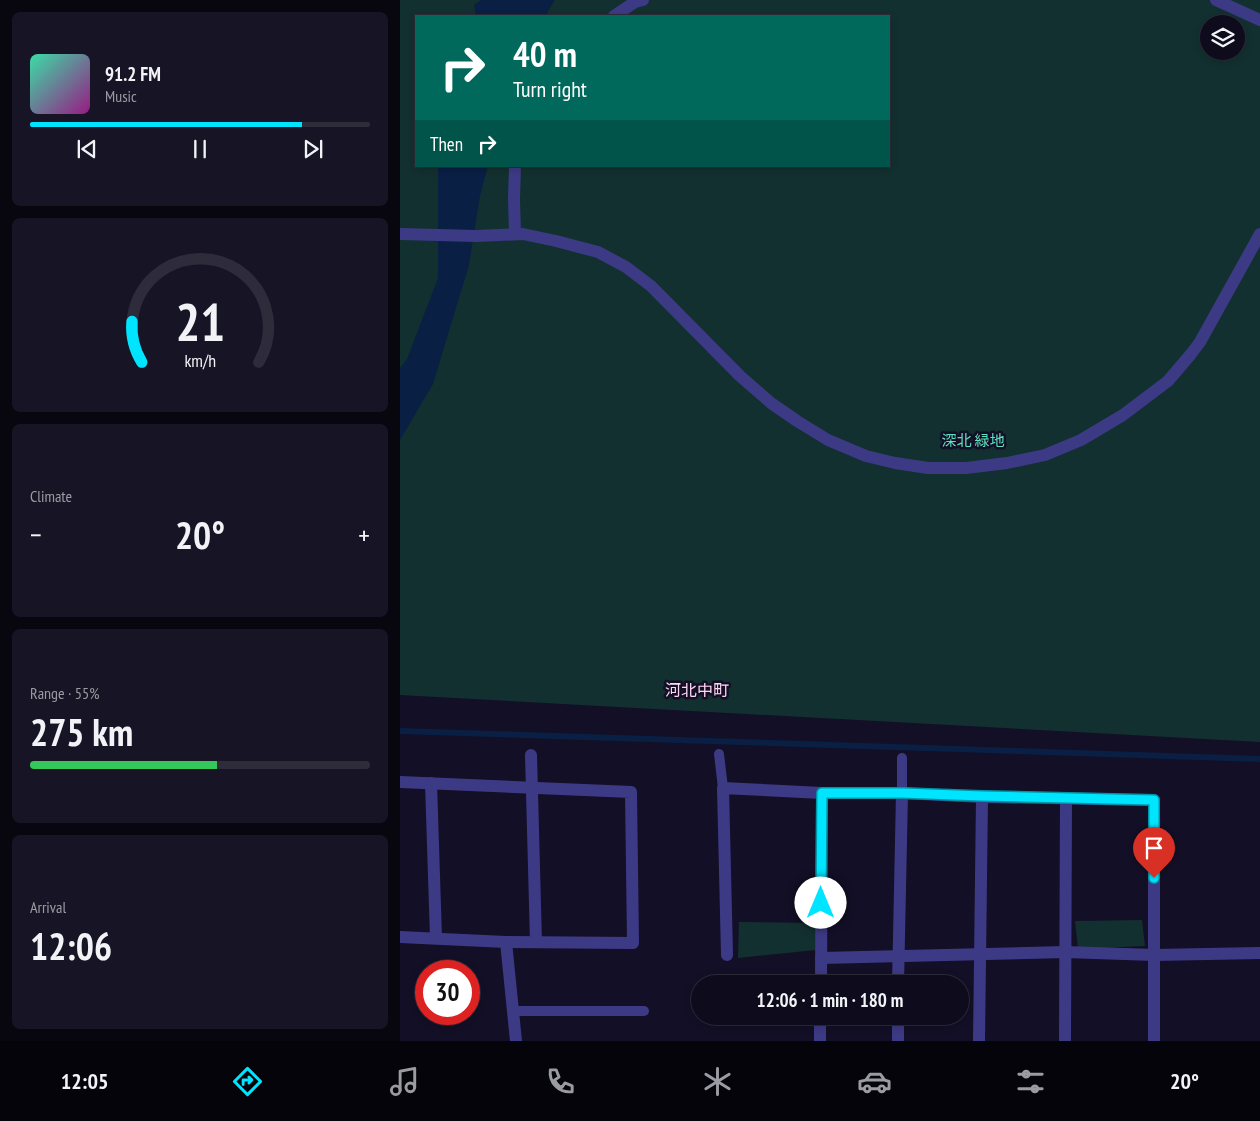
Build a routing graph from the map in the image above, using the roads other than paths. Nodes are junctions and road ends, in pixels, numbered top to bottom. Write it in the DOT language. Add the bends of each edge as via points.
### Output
graph roads {
  1 [pos="643,0"];
  2 [pos="1216,0"];
  3 [pos="616,15"];
  4 [pos="1260,20"];
  5 [pos="515,167"];
  6 [pos="400,234"];
  7 [pos="515,234"];
  8 [pos="1260,234"];
  9 [pos="719,754"];
  10 [pos="531,755"];
  11 [pos="902,758"];
  12 [pos="400,782"];
  13 [pos="431,783"];
  14 [pos="531,788"];
  15 [pos="723,788"];
  16 [pos="822,793"];
  17 [pos="902,793"];
  18 [pos="982,796"];
  19 [pos="1066,798"];
  20 [pos="400,937"];
  21 [pos="436,938"];
  22 [pos="506,942"];
  23 [pos="536,942"];
  24 [pos="1065,952"];
  25 [pos="1260,953"];
  26 [pos="980,954"];
  27 [pos="726,955"];
  28 [pos="1154,955"];
  29 [pos="898,956"];
  30 [pos="821,958"];
  31 [pos="820,975"];
  32 [pos="898,975"];
  33 [pos="513,1011"];
  34 [pos="644,1011"];
  35 [pos="820,1025"];
  36 [pos="898,1025"];
  37 [pos="516,1041"];
  38 [pos="820,1041"];
  39 [pos="898,1041"];
  40 [pos="979,1041"];
  41 [pos="1065,1041"];
  42 [pos="1154,1041"];
  1 -- 3 [label="street"];
  2 -- 4 [label="street"];
  5 -- 7 [label="street"];
  6 -- 7 [label="street"];
  7 -- 8 [label="street" via="598,252 626,267 651,286 740,376 797,421 828,440 866,456 928,468 966,468 1045,455 1080,440 1123,415 1168,381 1191,354"];
  9 -- 15 [label="lane"];
  10 -- 14 [label="street"];
  11 -- 17 [label="lane"];
  12 -- 13 [label="street"];
  13 -- 14 [label="street"];
  13 -- 21 [label="street"];
  14 -- 23 [label="street"];
  14 -- 23 [label="street" via="631,792 633,943"];
  15 -- 16 [label="street"];
  15 -- 27 [label="street"];
  16 -- 17 [label="street"];
  16 -- 30 [label="street"];
  17 -- 18 [label="street"];
  17 -- 29 [label="street"];
  18 -- 19 [label="street"];
  18 -- 26 [label="street"];
  19 -- 24 [label="street"];
  19 -- 28 [label="street" via="1154,800"];
  20 -- 21 [label="street"];
  21 -- 22 [label="street"];
  22 -- 23 [label="street"];
  22 -- 33 [label="street"];
  24 -- 26 [label="street"];
  24 -- 28 [label="street"];
  24 -- 41 [label="street"];
  25 -- 28 [label="street"];
  26 -- 29 [label="street"];
  26 -- 40 [label="street"];
  28 -- 42 [label="street"];
  29 -- 30 [label="street"];
  29 -- 32 [label="street"];
  30 -- 31 [label="street"];
  33 -- 34 [label="lane"];
  33 -- 37 [label="street"];
  35 -- 38 [label="street"];
  36 -- 39 [label="street"];
}
